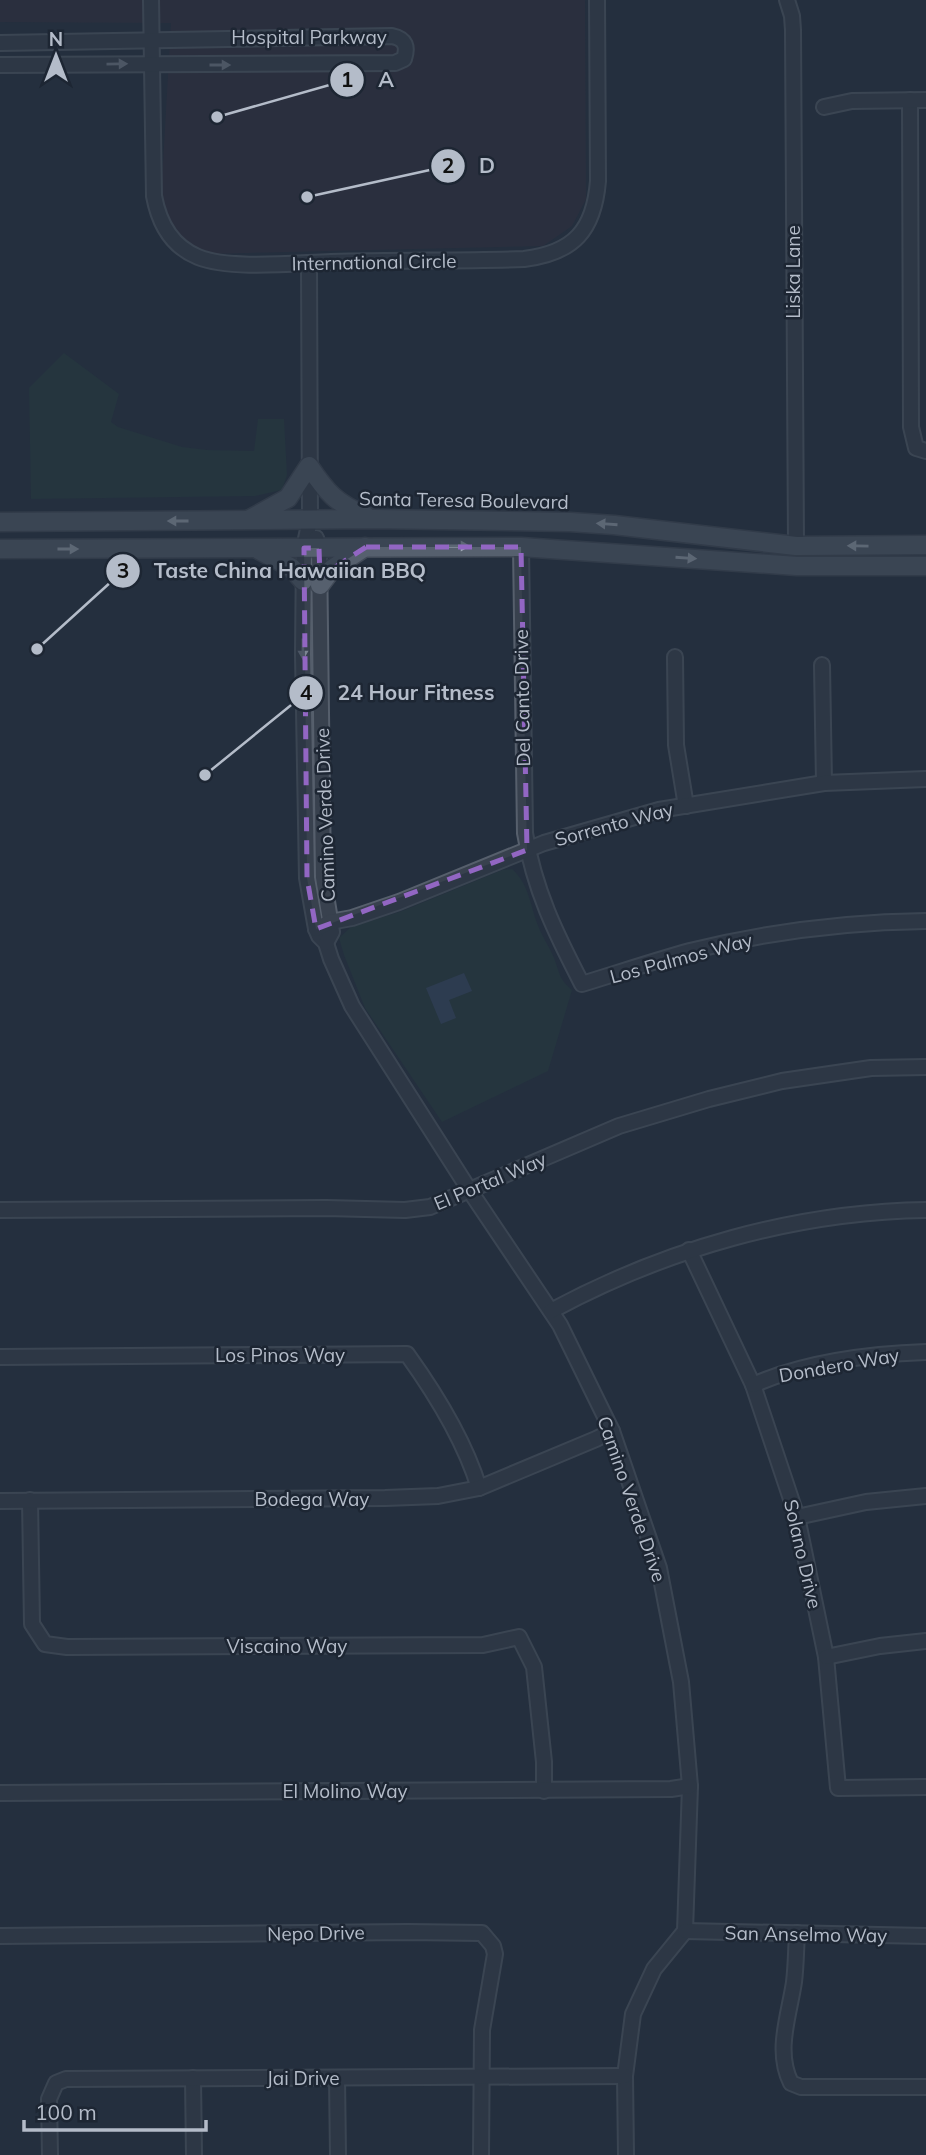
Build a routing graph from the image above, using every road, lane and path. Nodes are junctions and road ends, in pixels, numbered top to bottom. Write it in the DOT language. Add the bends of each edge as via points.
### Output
graph roads {
  1 [pos="151,0"];
  2 [pos="597,0"];
  3 [pos="787,0"];
  4 [pos="152,40"];
  5 [pos="0,43"];
  6 [pos="0,65"];
  7 [pos="152,65"];
  8 [pos="910,100"];
  9 [pos="926,100"];
  10 [pos="824,107"];
  11 [pos="309,263"];
  12 [pos="926,451"];
  13 [pos="309,466"];
  14 [pos="373,519"];
  15 [pos="247,520"];
  16 [pos="310,520"];
  17 [pos="0,522"];
  18 [pos="926,545"];
  19 [pos="796,546"];
  20 [pos="366,547"];
  21 [pos="521,547"];
  22 [pos="312,548"];
  23 [pos="0,549"];
  24 [pos="256,549"];
  25 [pos="926,566"];
  26 [pos="311,583"];
  27 [pos="675,657"];
  28 [pos="822,665"];
  29 [pos="926,779"];
  30 [pos="824,783"];
  31 [pos="685,806"];
  32 [pos="527,850"];
  33 [pos="926,921"];
  34 [pos="330,922"];
  35 [pos="316,929"];
  36 [pos="326,943"];
  37 [pos="926,1067"];
  38 [pos="470,1192"];
  39 [pos="0,1209"];
  40 [pos="926,1210"];
  41 [pos="689,1250"];
  42 [pos="551,1311"];
  43 [pos="926,1352"];
  44 [pos="0,1357"];
  45 [pos="753,1385"];
  46 [pos="612,1431"];
  47 [pos="479,1488"];
  48 [pos="926,1496"];
  49 [pos="30,1500"];
  50 [pos="0,1501"];
  51 [pos="797,1517"];
  52 [pos="926,1641"];
  53 [pos="826,1657"];
  54 [pos="690,1786"];
  55 [pos="926,1787"];
  56 [pos="544,1791"];
  57 [pos="0,1793"];
  58 [pos="685,1931"];
  59 [pos="796,1933"];
  60 [pos="0,1936"];
  61 [pos="926,1936"];
  62 [pos="625,2076"];
  63 [pos="193,2078"];
  64 [pos="337,2078"];
  65 [pos="481,2078"];
  66 [pos="926,2087"];
  67 [pos="50,2155"];
  68 [pos="194,2155"];
  69 [pos="338,2155"];
  70 [pos="481,2155"];
  71 [pos="626,2155"];
  1 -- 4 [label="street, International Circle"];
  2 -- 11 [label="street, International Circle" via="597,198 580,236 554,254 524,259"];
  3 -- 19 [label="street, Liska Lane" via="793,30"];
  4 -- 5 [label="street, Hospital Parkway"];
  4 -- 7 [label="street, International Circle"];
  7 -- 4 [label="street, Hospital Parkway, one-way" via="395,64 404,59 407,50 400,38 392,36"];
  6 -- 7 [label="street, Hospital Parkway, one-way"];
  7 -- 11 [label="street, International Circle" via="154,195 164,229 179,247 201,259"];
  8 -- 9 [label="street"];
  8 -- 10 [label="street" via="852,100"];
  8 -- 12 [label="street" via="911,427 916,448"];
  11 -- 13 [label="street, Camino Verde Drive"];
  13 -- 14 [label="main road" via="332,498"];
  13 -- 15 [label="main road" via="288,498"];
  13 -- 16 [label="street, Camino Verde Drive"];
  14 -- 16 [label="main road, Santa Teresa Boulevard"];
  19 -- 14 [label="main road, Santa Teresa Boulevard, one-way" via="570,522"];
  15 -- 16 [label="main road, Santa Teresa Boulevard"];
  15 -- 17 [label="main road, Santa Teresa Boulevard, one-way"];
  16 -- 22 [label="street, Camino Verde Drive"];
  18 -- 19 [label="main road, Santa Teresa Boulevard, one-way"];
  20 -- 21 [label="main road, one-way"];
  20 -- 22 [label="main road"];
  20 -- 26 [label="main road"];
  21 -- 25 [label="main road, one-way" via="797,566"];
  21 -- 32 [label="street, Del Canto Drive"];
  22 -- 24 [label="main road"];
  22 -- 26 [label="street, Camino Verde Drive"];
  23 -- 24 [label="main road, one-way"];
  24 -- 26 [label="main road"];
  26 -- 34 [label="street, Camino Verde Drive" via="323,877"];
  26 -- 35 [label="street, Camino Verde Drive, one-way" via="307,878"];
  27 -- 31 [label="street" via="676,745"];
  28 -- 30 [label="street"];
  29 -- 30 [label="street, Sorrento Way"];
  30 -- 31 [label="street, Sorrento Way"];
  31 -- 32 [label="street, Sorrento Way"];
  32 -- 33 [label="street, Los Palmos Way" via="553,928 582,984 752,938"];
  32 -- 34 [label="street, Sorrento Way" via="399,902"];
  34 -- 35 [label="street, Sorrento Way"];
  34 -- 36 [label="street, Camino Verde Drive" via="332,932"];
  35 -- 36 [label="street, Camino Verde Drive"];
  36 -- 38 [label="street, Camino Verde Drive" via="352,1006"];
  37 -- 38 [label="street, El Portal Way" via="871,1068 807,1077 709,1099 619,1126"];
  38 -- 39 [label="street, El Portal Way" via="429,1207 405,1210"];
  38 -- 42 [label="street, Camino Verde Drive"];
  40 -- 41 [label="street" via="824,1219 756,1231"];
  41 -- 42 [label="street"];
  41 -- 45 [label="street, Solano Drive"];
  42 -- 46 [label="street, Camino Verde Drive"];
  43 -- 45 [label="street, Dondero Way" via="833,1362"];
  44 -- 47 [label="street, Los Pinos Way" via="407,1354 429,1385"];
  45 -- 51 [label="street, Solano Drive"];
  46 -- 47 [label="street, Bodega Way"];
  46 -- 54 [label="street, Camino Verde Drive" via="659,1568 681,1682"];
  47 -- 49 [label="street, Bodega Way" via="438,1496 385,1498"];
  48 -- 51 [label="street" via="866,1502"];
  49 -- 50 [label="street, Bodega Way"];
  49 -- 56 [label="street, Viscaino Way" via="32,1624 45,1644 483,1645 519,1637 534,1667"];
  51 -- 53 [label="street, Solano Drive"];
  52 -- 53 [label="street"];
  53 -- 55 [label="street, Solano Drive" via="838,1788"];
  54 -- 56 [label="street, El Molino Way"];
  54 -- 58 [label="street, Camino Verde Drive"];
  56 -- 57 [label="street, El Molino Way"];
  58 -- 59 [label="street, San Anselmo Way"];
  58 -- 62 [label="street" via="654,1969 633,2014"];
  59 -- 61 [label="street, San Anselmo Way"];
  59 -- 66 [label="street" via="782,2049 790,2083 801,2087"];
  60 -- 65 [label="street, Nepo Drive" via="482,1933 495,1954 482,2029"];
  62 -- 65 [label="street, Jai Drive"];
  62 -- 71 [label="street"];
  63 -- 64 [label="street, Jai Drive"];
  63 -- 67 [label="street, Jai Drive" via="66,2079 56,2083 49,2099"];
  63 -- 68 [label="street"];
  64 -- 65 [label="street, Jai Drive"];
  64 -- 69 [label="street"];
  65 -- 70 [label="street"];
}
